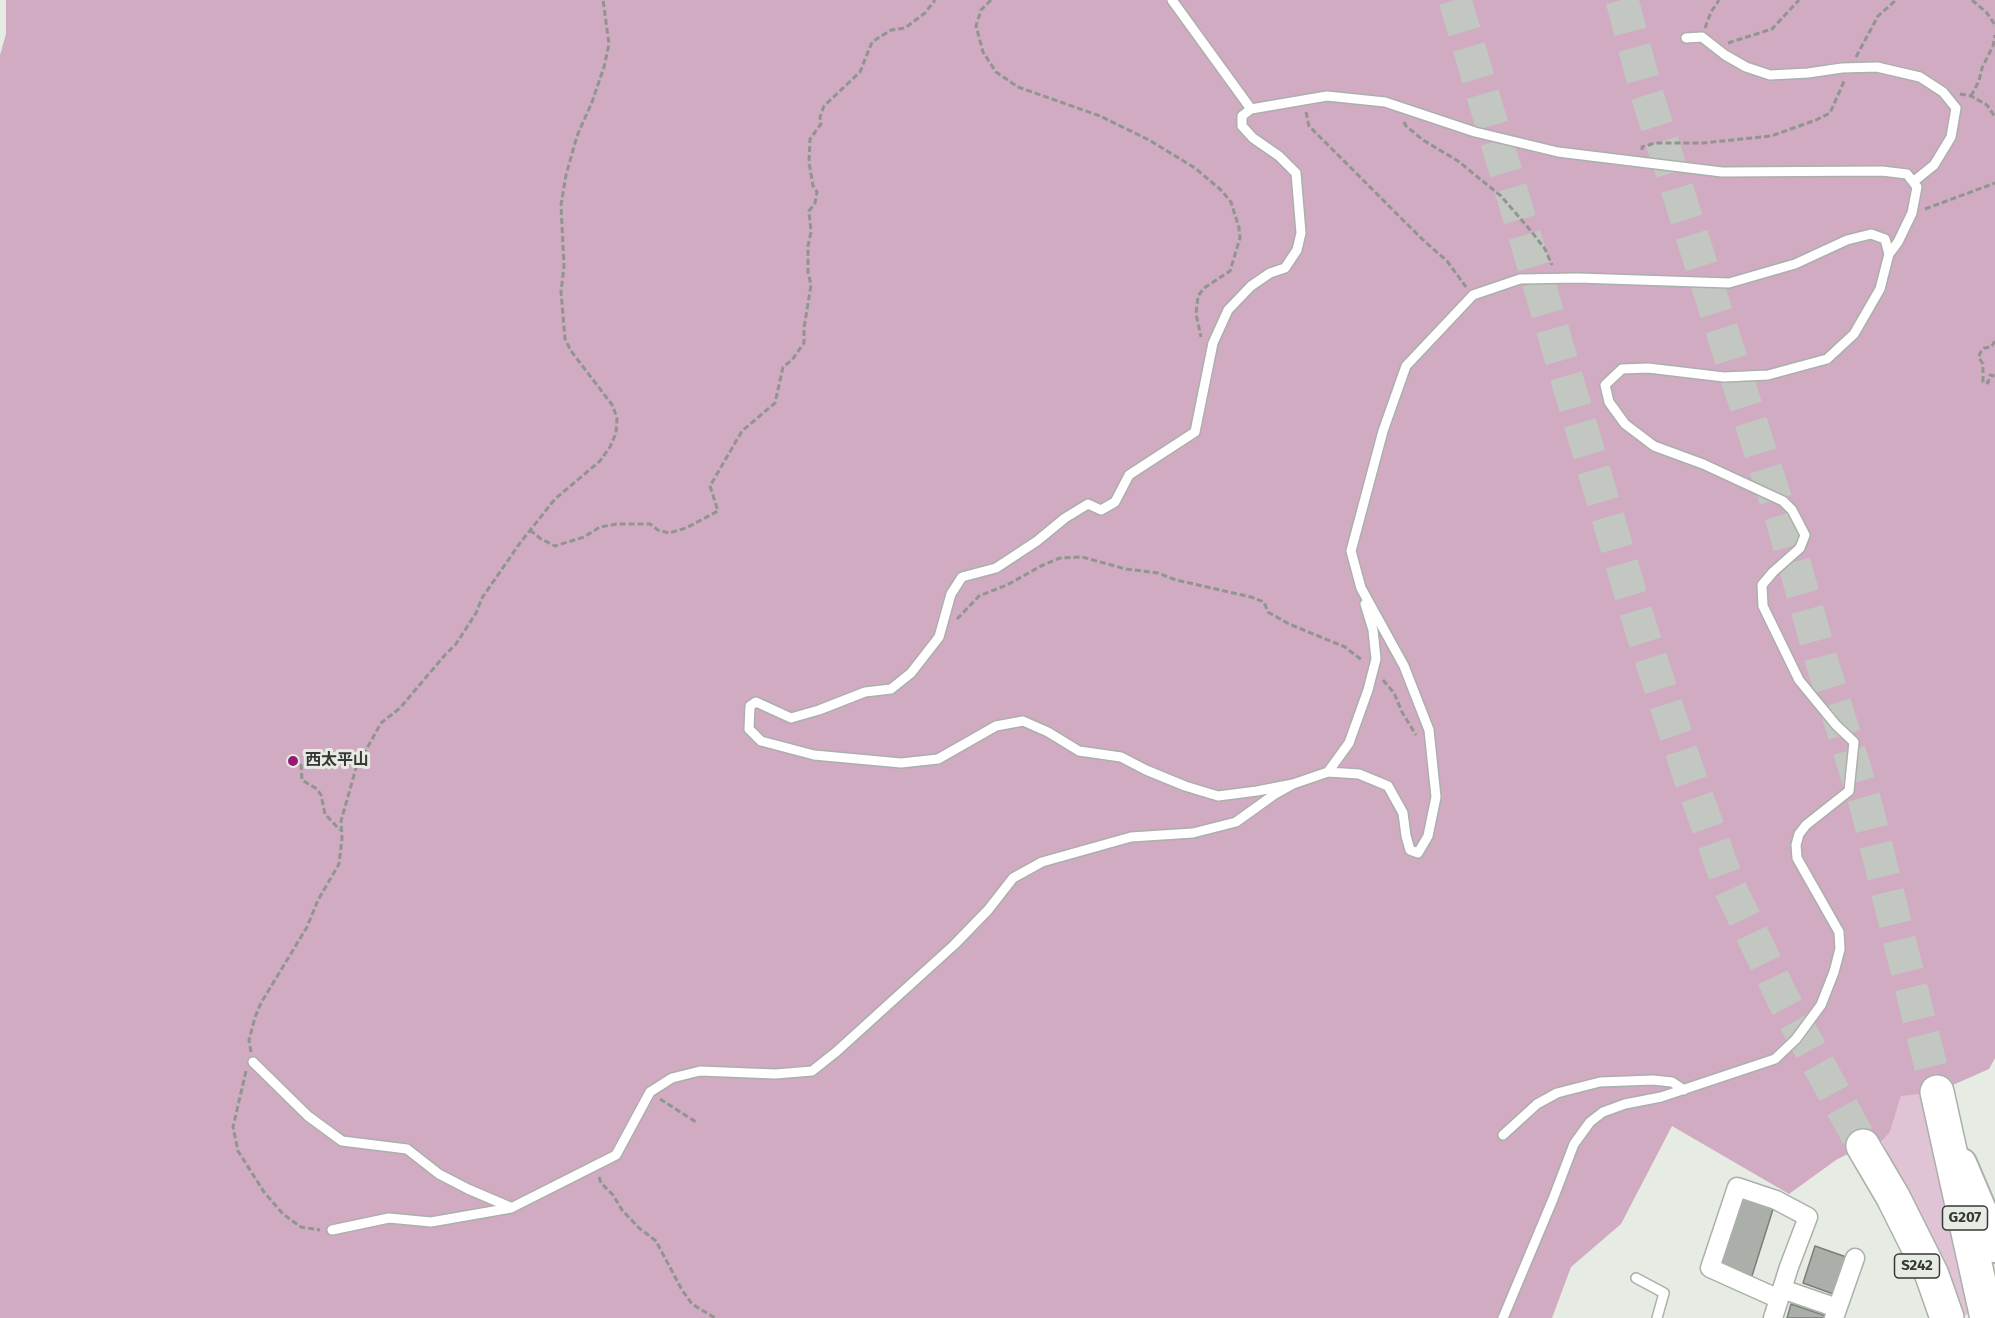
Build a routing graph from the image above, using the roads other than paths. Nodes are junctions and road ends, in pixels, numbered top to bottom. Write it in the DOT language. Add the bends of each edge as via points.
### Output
graph roads {
  1 [pos="1172,0"];
  2 [pos="1686,38"];
  3 [pos="1251,109"];
  4 [pos="1913,182"];
  5 [pos="1889,254"];
  6 [pos="1361,588"];
  7 [pos="1328,772"];
  8 [pos="1293,784"];
  9 [pos="253,1062"];
  10 [pos="1684,1090"];
  11 [pos="1940,1104"];
  12 [pos="1503,1135"];
  13 [pos="1863,1146"];
  14 [pos="511,1208"];
  15 [pos="1900,1214"];
  16 [pos="332,1230"];
  17 [pos="1995,1248"];
  18 [pos="1855,1258"];
  19 [pos="1636,1278"];
  20 [pos="1781,1294"];
  21 [pos="1836,1313"];
  22 [pos="1503,1318"];
  23 [pos="1657,1318"];
  24 [pos="1773,1318"];
  25 [pos="1930,1318"];
  26 [pos="1947,1318"];
  27 [pos="1987,1318"];
  1 -- 3 [label="lane"];
  2 -- 4 [label="lane" via="1702,37 1725,56 1770,75 1877,67 1920,77 1943,92 1956,108 1952,137 1934,165"];
  3 -- 4 [label="lane" via="1327,96 1385,102 1474,132 1558,152 1722,172 1882,171 1908,174"];
  3 -- 8 [label="lane" via="1242,116 1242,126 1296,173 1301,233 1297,250 1284,268 1251,286 1228,310 1213,344 1195,432 1129,475 1115,502 1101,510 1088,504 996,568 962,577 951,594 939,637 911,673 891,689 865,692 791,718 756,702 750,706 749,729 761,741 814,755 901,763 938,759 996,726 1023,721 1079,751 1121,756 1146,770 1218,796"];
  4 -- 5 [label="lane" via="1917,187 1912,213"];
  5 -- 6 [label="lane" via="1885,239 1871,234 1795,264 1729,283 1520,279 1473,295 1406,366 1383,431 1351,551"];
  5 -- 10 [label="lane" via="1880,289 1854,334 1827,359 1768,375 1724,377 1648,368 1622,369 1605,385 1609,402 1625,424 1654,446 1761,490 1792,510 1805,535 1800,548 1762,585 1763,606 1799,680 1854,742 1849,791 1806,825 1796,845 1797,858 1839,932 1840,950 1821,1005 1796,1040 1775,1059"];
  6 -- 7 [label="lane" via="1373,630 1376,659 1349,743"];
  6 -- 7 [label="lane" via="1404,666 1429,730 1436,797 1428,836 1418,853 1410,850 1403,813 1388,786 1359,774"];
  7 -- 8 [label="lane"];
  8 -- 14 [label="lane" via="1236,822 1193,833 1131,837 1042,862 1013,878 954,945 812,1071 700,1071 672,1078 650,1092 616,1155"];
  9 -- 14 [label="lane" via="308,1116 342,1141 407,1149 439,1174"];
  10 -- 12 [label="lane" via="1672,1082 1653,1080 1600,1082 1537,1104"];
  10 -- 22 [label="lane" via="1625,1104 1590,1122 1574,1144"];
  11 -- 17 [label="main road"];
  11 -- 27 [label="highway, G207"];
  13 -- 15 [label="highway"];
  14 -- 16 [label="lane" via="431,1222 389,1218"];
  15 -- 25 [label="main road, S242"];
  15 -- 26 [label="highway" via="1932,1275"];
  18 -- 21 [label="street"];
  19 -- 23 [label="lane" via="1664,1293"];
  20 -- 20 [label="street" via="1808,1217 1737,1186 1710,1268"];
  20 -- 21 [label="street"];
  20 -- 24 [label="street"];
}
